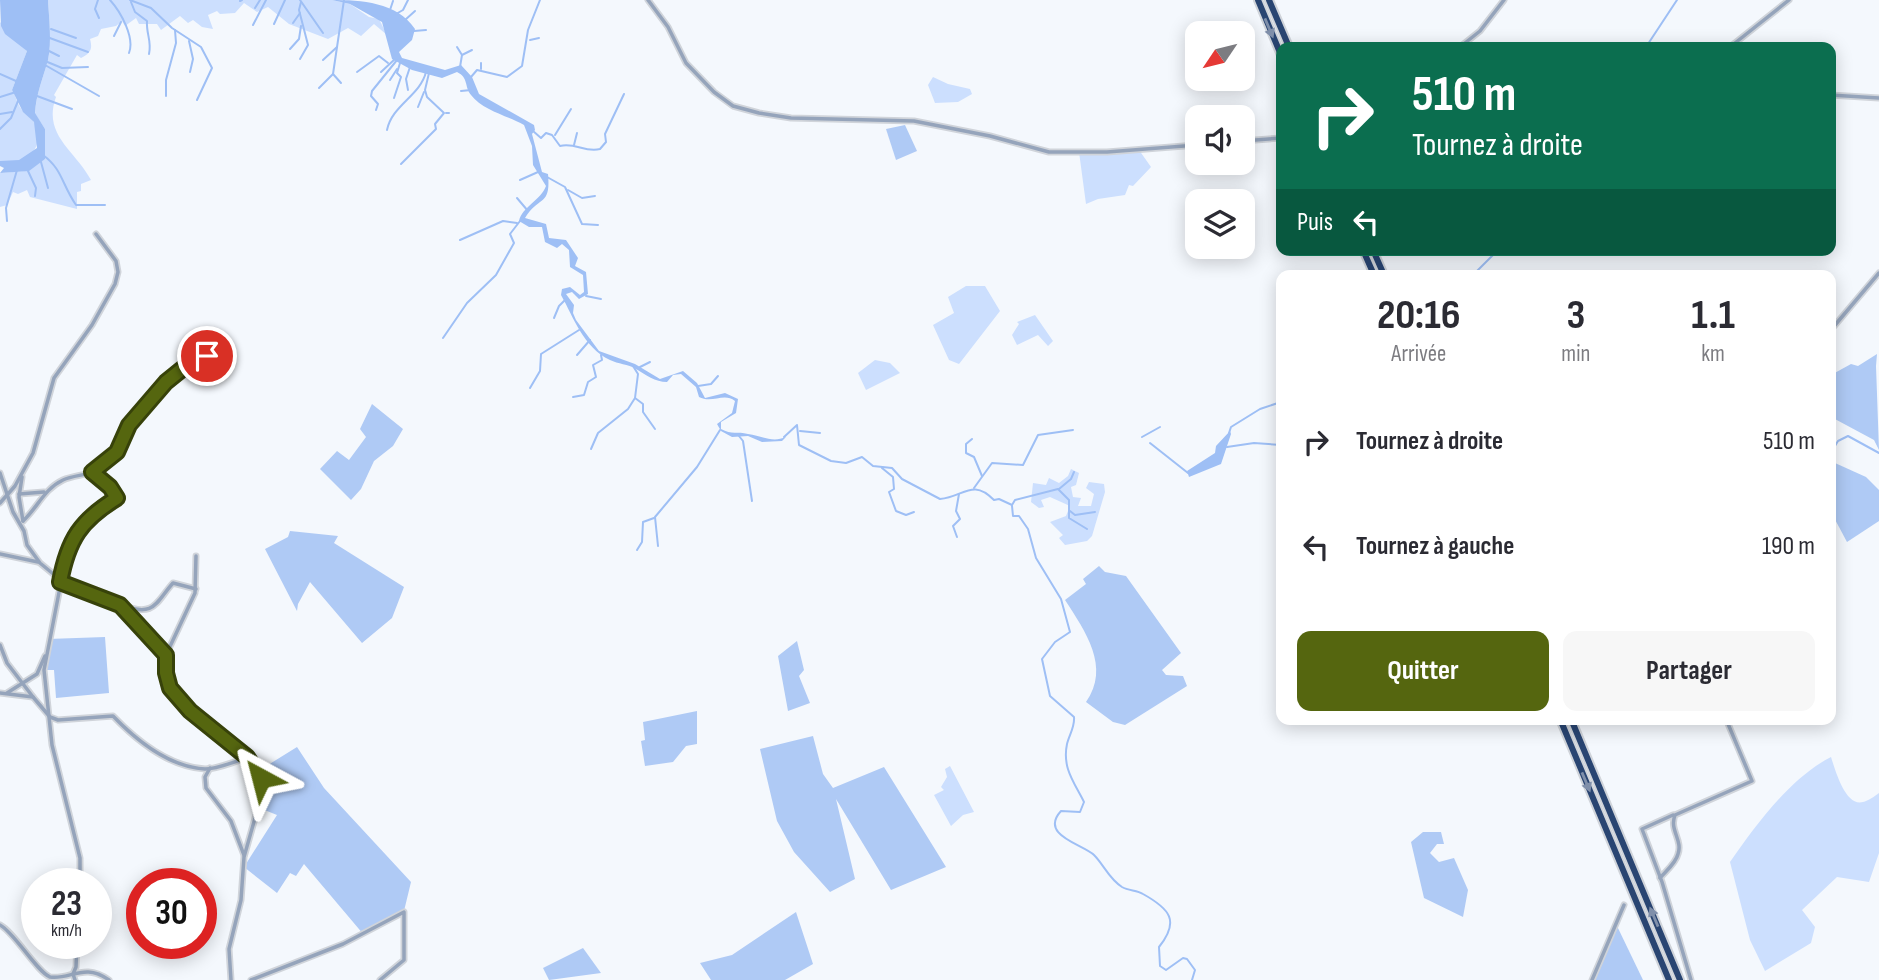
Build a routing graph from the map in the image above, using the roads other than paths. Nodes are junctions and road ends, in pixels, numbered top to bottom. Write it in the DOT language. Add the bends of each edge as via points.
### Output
graph roads {
  1 [pos="648,0"];
  2 [pos="1258,0"];
  3 [pos="1269,0"];
  4 [pos="1504,0"];
  5 [pos="1789,0"];
  6 [pos="1287,42"];
  7 [pos="1466,42"];
  8 [pos="1736,42"];
  9 [pos="1276,43"];
  10 [pos="1836,95"];
  11 [pos="1879,98"];
  12 [pos="1276,138"];
  13 [pos="1255,140"];
  14 [pos="1185,146"];
  15 [pos="96,234"];
  16 [pos="1879,273"];
  17 [pos="1836,324"];
  18 [pos="207,356"];
  19 [pos="22,471"];
  20 [pos="92,472"];
  21 [pos="0,473"];
  22 [pos="44,492"];
  23 [pos="19,494"];
  24 [pos="7,497"];
  25 [pos="0,503"];
  26 [pos="23,521"];
  27 [pos="24,531"];
  28 [pos="0,554"];
  29 [pos="196,556"];
  30 [pos="40,563"];
  31 [pos="60,582"];
  32 [pos="196,589"];
  33 [pos="120,605"];
  34 [pos="0,645"];
  35 [pos="47,650"];
  36 [pos="166,655"];
  37 [pos="24,682"];
  38 [pos="0,693"];
  39 [pos="6,693"];
  40 [pos="33,697"];
  41 [pos="50,717"];
  42 [pos="1563,725"];
  43 [pos="1574,725"];
  44 [pos="1729,725"];
  45 [pos="248,758"];
  46 [pos="210,768"];
  47 [pos="1675,815"];
  48 [pos="244,857"];
  49 [pos="80,868"];
  50 [pos="1660,878"];
  51 [pos="1624,905"];
  52 [pos="0,925"];
  53 [pos="76,959"];
  54 [pos="73,974"];
  55 [pos="75,980"];
  56 [pos="108,980"];
  57 [pos="231,980"];
  58 [pos="251,980"];
  59 [pos="380,980"];
  60 [pos="1592,980"];
  61 [pos="1669,980"];
  62 [pos="1680,980"];
  63 [pos="1691,980"];
  1 -- 14 [label="street" via="686,63 733,106 791,118 914,121 1049,152"];
  2 -- 9 [label="highway, one-way"];
  3 -- 6 [label="highway"];
  4 -- 7 [label="street"];
  5 -- 8 [label="street"];
  10 -- 11 [label="street"];
  12 -- 13 [label="street"];
  15 -- 19 [label="street" via="116,261 115,284 93,325 54,378 33,453"];
  16 -- 17 [label="street"];
  18 -- 20 [label="street" via="192,361 166,382 129,425 117,452"];
  19 -- 23 [label="street"];
  19 -- 24 [label="street"];
  20 -- 22 [label="street"];
  20 -- 31 [label="street" via="117,498 99,509 70,541"];
  21 -- 24 [label="street"];
  22 -- 23 [label="street"];
  22 -- 26 [label="street" via="37,508"];
  23 -- 26 [label="street"];
  24 -- 25 [label="street"];
  24 -- 27 [label="street"];
  26 -- 27 [label="street"];
  27 -- 30 [label="street" via="27,545"];
  28 -- 30 [label="street"];
  29 -- 32 [label="street"];
  30 -- 31 [label="street"];
  31 -- 33 [label="street"];
  31 -- 35 [label="street"];
  32 -- 33 [label="street" via="173,583 153,606 136,610"];
  32 -- 36 [label="street"];
  33 -- 36 [label="street"];
  34 -- 37 [label="street"];
  35 -- 37 [label="street" via="38,672"];
  35 -- 41 [label="street" via="44,689"];
  36 -- 45 [label="street" via="168,685"];
  37 -- 39 [label="street"];
  37 -- 40 [label="street"];
  38 -- 39 [label="street"];
  39 -- 40 [label="street"];
  40 -- 41 [label="street"];
  41 -- 46 [label="street" via="69,721 113,716 148,748 176,761"];
  41 -- 49 [label="street"];
  42 -- 61 [label="highway, one-way"];
  62 -- 43 [label="highway, one-way"];
  44 -- 47 [label="street" via="1752,781"];
  45 -- 46 [label="street"];
  45 -- 48 [label="street" via="261,778 260,804"];
  46 -- 48 [label="street" via="206,788 231,821"];
  47 -- 50 [label="street" via="1672,828 1679,850"];
  47 -- 50 [label="street" via="1642,830"];
  48 -- 57 [label="street" via="241,900 229,948"];
  50 -- 63 [label="street"];
  51 -- 60 [label="street"];
  52 -- 54 [label="street" via="46,975 61,979"];
  53 -- 54 [label="street"];
  54 -- 55 [label="street"];
  54 -- 56 [label="street" via="93,973"];
  58 -- 59 [label="street" via="343,944 404,912 404,960"];
}
